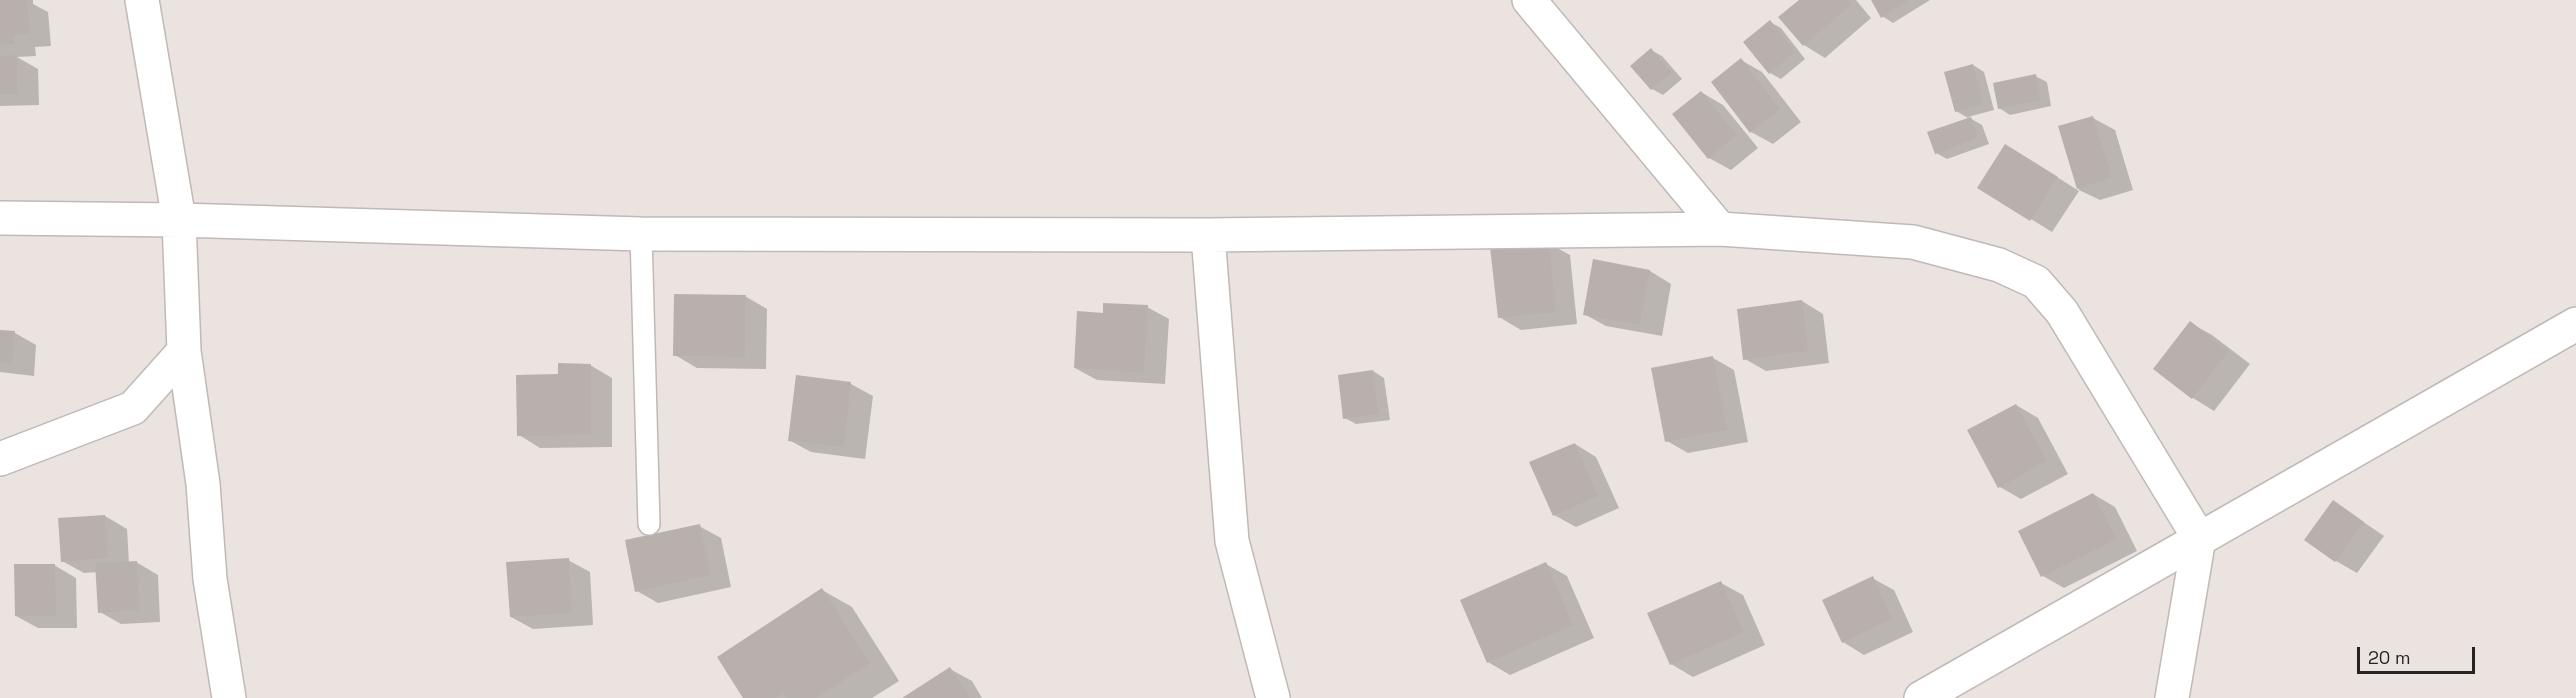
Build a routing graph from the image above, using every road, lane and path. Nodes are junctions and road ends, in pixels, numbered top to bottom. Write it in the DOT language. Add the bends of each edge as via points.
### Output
graph roads {
  1 [pos="142,0"];
  2 [pos="1529,0"];
  3 [pos="0,218"];
  4 [pos="179,220"];
  5 [pos="1720,229"];
  6 [pos="641,234"];
  7 [pos="1208,235"];
  8 [pos="2576,324"];
  9 [pos="184,351"];
  10 [pos="0,459"];
  11 [pos="649,524"];
  12 [pos="2199,538"];
  13 [pos="229,698"];
  14 [pos="1273,698"];
  15 [pos="1921,698"];
  16 [pos="2172,698"];
  1 -- 4 [label="street"];
  2 -- 5 [label="street"];
  3 -- 4 [label="street"];
  4 -- 6 [label="street"];
  4 -- 9 [label="street"];
  5 -- 7 [label="street"];
  5 -- 12 [label="street" via="1913,242 1999,265 2036,282 2062,312"];
  6 -- 7 [label="street"];
  6 -- 11 [label="lane"];
  7 -- 14 [label="street" via="1232,541"];
  8 -- 12 [label="street"];
  9 -- 10 [label="street" via="133,408"];
  9 -- 13 [label="street" via="203,484 210,579"];
  12 -- 15 [label="street"];
  12 -- 16 [label="street"];
}
